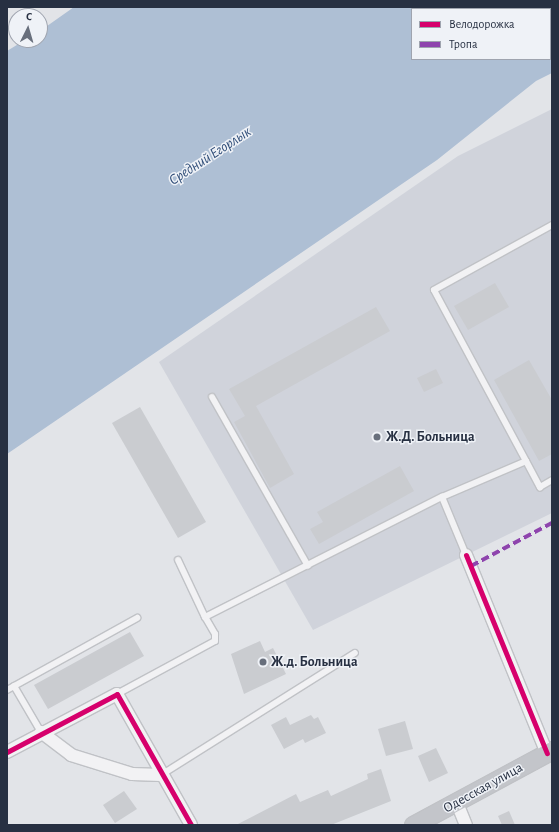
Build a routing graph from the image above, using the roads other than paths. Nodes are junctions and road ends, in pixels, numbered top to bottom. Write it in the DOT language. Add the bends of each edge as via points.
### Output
graph roads {
  1 [pos="552,225"];
  2 [pos="212,397"];
  3 [pos="526,461"];
  4 [pos="552,480"];
  5 [pos="442,497"];
  6 [pos="466,555"];
  7 [pos="178,560"];
  8 [pos="308,566"];
  9 [pos="205,617"];
  10 [pos="137,618"];
  11 [pos="355,653"];
  12 [pos="14,686"];
  13 [pos="7,690"];
  14 [pos="118,694"];
  15 [pos="41,732"];
  16 [pos="549,751"];
  17 [pos="7,752"];
  18 [pos="161,775"];
  19 [pos="457,802"];
  20 [pos="191,825"];
  21 [pos="413,825"];
  22 [pos="466,825"];
  1 -- 3 [label="lane" via="434,290"];
  2 -- 8 [label="lane"];
  3 -- 4 [label="lane" via="540,487"];
  3 -- 5 [label="lane"];
  5 -- 6 [label="lane"];
  5 -- 8 [label="lane"];
  6 -- 16 [label="street"];
  7 -- 9 [label="lane"];
  8 -- 9 [label="lane"];
  9 -- 14 [label="lane" via="215,634 215,641"];
  10 -- 12 [label="lane"];
  11 -- 18 [label="lane"];
  12 -- 13 [label="lane"];
  12 -- 15 [label="lane"];
  14 -- 15 [label="street"];
  14 -- 18 [label="street"];
  15 -- 17 [label="street"];
  15 -- 18 [label="street" via="70,755 132,774"];
  16 -- 19 [label="main road, Одесская улица"];
  18 -- 20 [label="street"];
  19 -- 21 [label="main road, Одесская улица"];
  19 -- 22 [label="street"];
}
